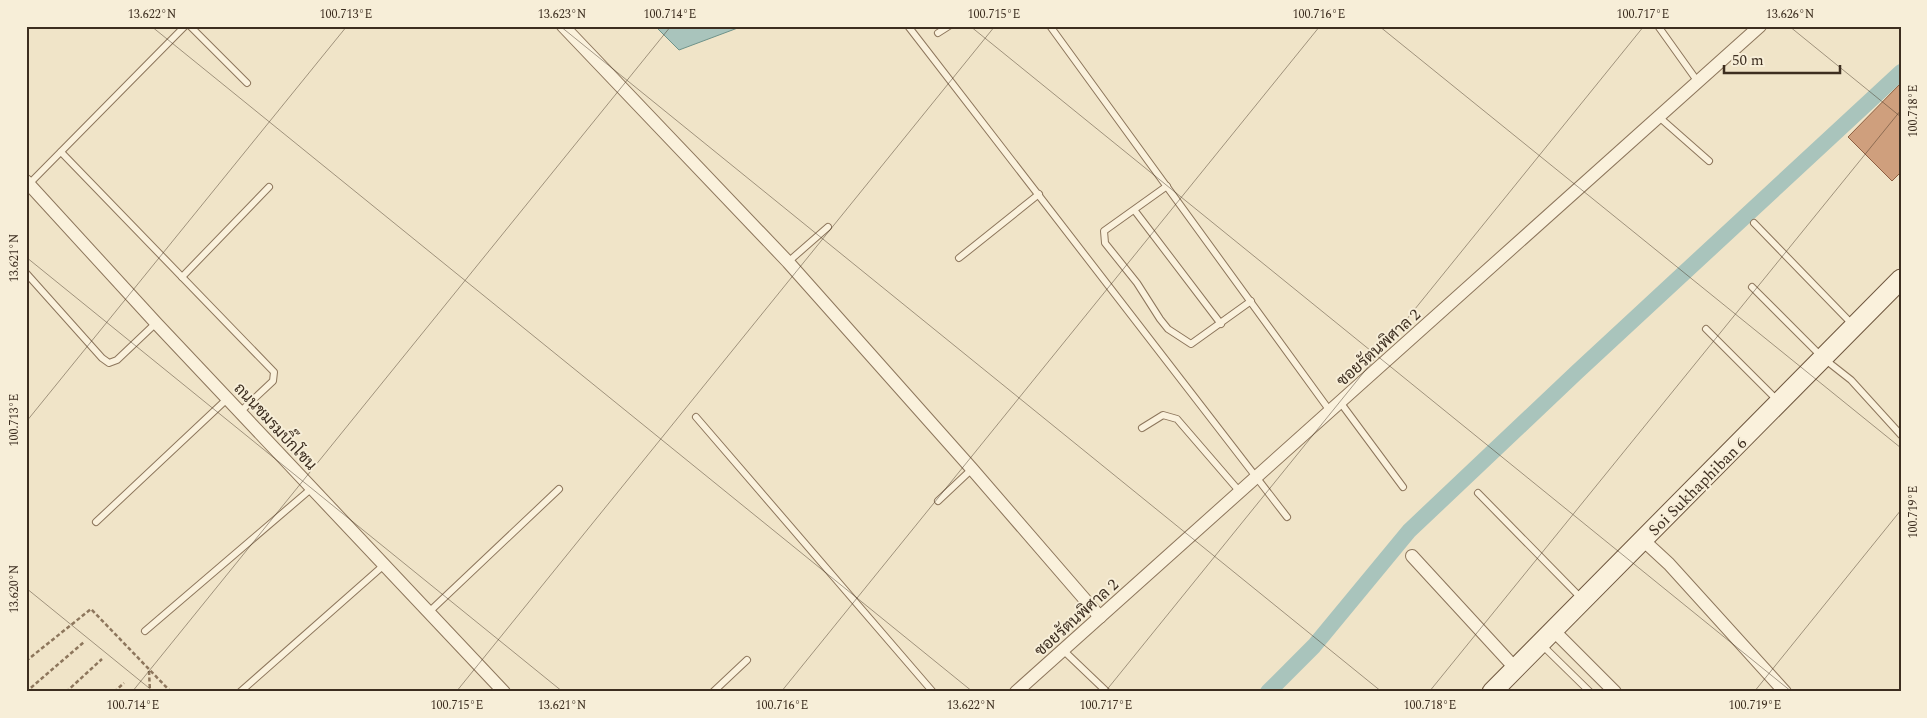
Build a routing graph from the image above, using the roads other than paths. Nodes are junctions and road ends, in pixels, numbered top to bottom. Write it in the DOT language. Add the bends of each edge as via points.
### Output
graph roads {
  1 [pos="185,26"];
  2 [pos="190,26"];
  3 [pos="563,26"];
  4 [pos="908,26"];
  5 [pos="949,26"];
  6 [pos="1050,26"];
  7 [pos="1658,26"];
  8 [pos="1760,26"];
  9 [pos="938,33"];
  10 [pos="1698,82"];
  11 [pos="247,83"];
  12 [pos="1659,117"];
  13 [pos="61,152"];
  14 [pos="1708,161"];
  15 [pos="28,183"];
  16 [pos="269,186"];
  17 [pos="1167,186"];
  18 [pos="1039,194"];
  19 [pos="1135,211"];
  20 [pos="1754,223"];
  21 [pos="828,227"];
  22 [pos="959,258"];
  23 [pos="788,262"];
  24 [pos="26,273"];
  25 [pos="182,276"];
  26 [pos="1901,279"];
  27 [pos="1752,287"];
  28 [pos="1251,301"];
  29 [pos="156,323"];
  30 [pos="1221,324"];
  31 [pos="1854,326"];
  32 [pos="1706,329"];
  33 [pos="1823,358"];
  34 [pos="227,398"];
  35 [pos="1340,402"];
  36 [pos="1779,402"];
  37 [pos="240,412"];
  38 [pos="1330,412"];
  39 [pos="696,417"];
  40 [pos="1142,428"];
  41 [pos="1901,435"];
  42 [pos="972,469"];
  43 [pos="1255,478"];
  44 [pos="1403,487"];
  45 [pos="312,488"];
  46 [pos="559,490"];
  47 [pos="1240,492"];
  48 [pos="1478,493"];
  49 [pos="938,500"];
  50 [pos="1287,516"];
  51 [pos="96,522"];
  52 [pos="1643,540"];
  53 [pos="1412,556"];
  54 [pos="384,564"];
  55 [pos="1583,600"];
  56 [pos="429,612"];
  57 [pos="1100,617"];
  58 [pos="145,631"];
  59 [pos="1547,637"];
  60 [pos="1063,650"];
  61 [pos="747,660"];
  62 [pos="1515,668"];
  63 [pos="1022,690"];
  64 [pos="240,692"];
  65 [pos="504,692"];
  66 [pos="713,692"];
  67 [pos="933,692"];
  68 [pos="1107,692"];
  69 [pos="1492,692"];
  70 [pos="1590,692"];
  71 [pos="1615,692"];
  72 [pos="1785,692"];
  1 -- 13 [label="lane"];
  2 -- 11 [label="lane"];
  3 -- 23 [label="street"];
  4 -- 18 [label="lane"];
  5 -- 9 [label="lane"];
  6 -- 17 [label="lane"];
  7 -- 10 [label="lane"];
  8 -- 10 [label="street, ซอยรัตนพิศาล 2"];
  10 -- 12 [label="street, ซอยรัตนพิศาล 2"];
  12 -- 14 [label="lane"];
  12 -- 35 [label="street, ซอยรัตนพิศาล 2"];
  13 -- 15 [label="lane"];
  13 -- 25 [label="lane"];
  15 -- 29 [label="street, ถนนชมรมบิ๊กโซน"];
  16 -- 25 [label="lane"];
  17 -- 19 [label="lane"];
  17 -- 28 [label="lane"];
  18 -- 22 [label="lane"];
  18 -- 43 [label="lane"];
  19 -- 30 [label="lane"];
  19 -- 30 [label="lane" via="1104,231 1105,243 1160,319 1190,344"];
  20 -- 31 [label="lane"];
  21 -- 23 [label="lane"];
  23 -- 42 [label="street"];
  24 -- 29 [label="lane" via="109,363 117,360"];
  25 -- 37 [label="lane" via="274,372 273,381"];
  26 -- 31 [label="street, Soi Sukhaphiban 6"];
  27 -- 33 [label="lane"];
  28 -- 30 [label="lane"];
  28 -- 38 [label="lane"];
  29 -- 34 [label="street, ถนนชมรมบิ๊กโซน"];
  31 -- 33 [label="street, Soi Sukhaphiban 6"];
  32 -- 36 [label="lane"];
  33 -- 36 [label="street, Soi Sukhaphiban 6"];
  33 -- 41 [label="lane" via="1851,380"];
  34 -- 37 [label="street, ถนนชมรมบิ๊กโซน"];
  34 -- 51 [label="lane"];
  35 -- 38 [label="street, ซอยรัตนพิศาล 2"];
  35 -- 44 [label="lane"];
  36 -- 52 [label="street, Soi Sukhaphiban 6"];
  37 -- 45 [label="street, ถนนชมรมบิ๊กโซน"];
  38 -- 43 [label="street, ซอยรัตนพิศาล 2"];
  39 -- 67 [label="lane"];
  40 -- 47 [label="lane" via="1163,414 1177,419"];
  42 -- 49 [label="lane"];
  42 -- 57 [label="street"];
  43 -- 47 [label="street, ซอยรัตนพิศาล 2"];
  43 -- 50 [label="lane"];
  45 -- 54 [label="street, ถนนชมรมบิ๊กโซน"];
  45 -- 58 [label="lane"];
  46 -- 56 [label="lane"];
  47 -- 57 [label="street, ซอยรัตนพิศาล 2"];
  48 -- 55 [label="lane"];
  52 -- 55 [label="street, Soi Sukhaphiban 6"];
  52 -- 72 [label="street" via="1669,564"];
  53 -- 62 [label="street"];
  54 -- 56 [label="street, ถนนชมรมบิ๊กโซน"];
  54 -- 64 [label="lane"];
  55 -- 59 [label="street, Soi Sukhaphiban 6"];
  56 -- 65 [label="street, ถนนชมรมบิ๊กโซน"];
  57 -- 60 [label="street, ซอยรัตนพิศาล 2"];
  59 -- 62 [label="street, Soi Sukhaphiban 6"];
  59 -- 70 [label="lane"];
  59 -- 71 [label="street"];
  60 -- 63 [label="street, ซอยรัตนพิศาล 2"];
  60 -- 68 [label="lane"];
  61 -- 66 [label="lane"];
  62 -- 69 [label="street, Soi Sukhaphiban 6"];
}
